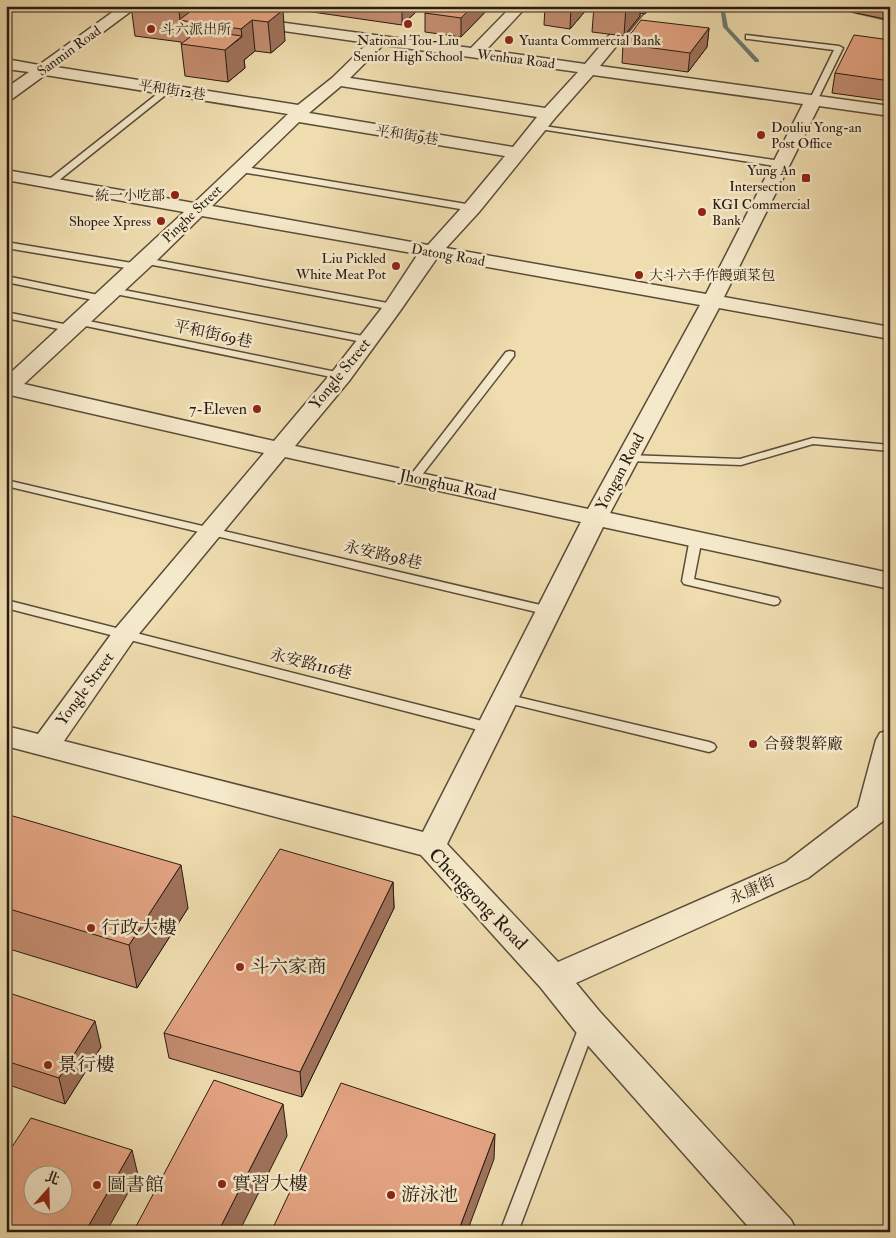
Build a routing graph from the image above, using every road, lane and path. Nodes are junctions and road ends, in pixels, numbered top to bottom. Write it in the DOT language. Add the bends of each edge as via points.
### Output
graph roads {
  1 [pos="131,6"];
  2 [pos="520,6"];
  3 [pos="642,6"];
  4 [pos="237,20"];
  5 [pos="749,37"];
  6 [pos="379,41"];
  7 [pos="474,54"];
  8 [pos="6,64"];
  9 [pos="589,69"];
  10 [pos="43,70"];
  11 [pos="338,81"];
  12 [pos="169,89"];
  13 [pos="6,96"];
  14 [pos="813,101"];
  15 [pos="890,111"];
  16 [pos="299,114"];
  17 [pos="544,120"];
  18 [pos="517,153"];
  19 [pos="781,164"];
  20 [pos="240,169"];
  21 [pos="6,175"];
  22 [pos="50,183"];
  23 [pos="472,208"];
  24 [pos="196,210"];
  25 [pos="6,245"];
  26 [pos="432,252"];
  27 [pos="142,264"];
  28 [pos="6,279"];
  29 [pos="108,295"];
  30 [pos="712,302"];
  31 [pos="393,307"];
  32 [pos="6,314"];
  33 [pos="76,326"];
  34 [pos="890,333"];
  35 [pos="368,340"];
  36 [pos="510,354"];
  37 [pos="341,376"];
  38 [pos="7,388"];
  39 [pos="890,448"];
  40 [pos="278,449"];
  41 [pos="627,458"];
  42 [pos="414,478"];
  43 [pos="6,483"];
  44 [pos="596,517"];
  45 [pos="210,531"];
  46 [pos="696,538"];
  47 [pos="890,581"];
  48 [pos="774,601"];
  49 [pos="6,604"];
  50 [pos="549,612"];
  51 [pos="124,634"];
  52 [pos="505,698"];
  53 [pos="490,728"];
  54 [pos="6,736"];
  55 [pos="890,740"];
  56 [pos="44,747"];
  57 [pos="709,747"];
  58 [pos="881,819"];
  59 [pos="431,846"];
  60 [pos="553,979"];
  61 [pos="588,1022"];
  62 [pos="509,1232"];
  63 [pos="778,1232"];
  1 -- 10 [label="street, Sanmin Road"];
  2 -- 7 [label="street"];
  3 -- 9 [label="street, Yongle Street"];
  4 -- 6 [label="street, Wenhua Road"];
  5 -- 14 [label="lane" via="839,48"];
  6 -- 7 [label="street, Wenhua Road"];
  6 -- 11 [label="street, Pinghe Street"];
  7 -- 9 [label="street, Wenhua Road"];
  8 -- 10 [label="street, 平和街12巷"];
  9 -- 14 [label="street, Wenhua Road"];
  9 -- 17 [label="street, Yongle Street"];
  10 -- 12 [label="street, 平和街12巷"];
  10 -- 13 [label="street, Sanmin Road"];
  11 -- 16 [label="street, Pinghe Street"];
  11 -- 17 [label="street"];
  12 -- 16 [label="street, 平和街12巷"];
  12 -- 22 [label="lane"];
  14 -- 15 [label="street, Wenhua Road"];
  14 -- 19 [label="street, Yongan Road"];
  16 -- 18 [label="street, 平和街9巷"];
  16 -- 20 [label="street, Pinghe Street"];
  17 -- 18 [label="street, Yongle Street"];
  17 -- 19 [label="lane"];
  18 -- 23 [label="street, Yongle Street"];
  19 -- 30 [label="street, Yongan Road"];
  20 -- 23 [label="lane"];
  20 -- 24 [label="street, Pinghe Street"];
  21 -- 22 [label="street, Datong Road"];
  22 -- 24 [label="street, Datong Road"];
  23 -- 26 [label="street, Yongle Street"];
  24 -- 26 [label="street, Datong Road"];
  24 -- 27 [label="street, Pinghe Street"];
  25 -- 27 [label="lane"];
  26 -- 30 [label="street, Datong Road"];
  26 -- 31 [label="street, Yongle Street"];
  27 -- 29 [label="street, Pinghe Street"];
  27 -- 31 [label="lane"];
  28 -- 29 [label="lane"];
  29 -- 33 [label="street, Pinghe Street"];
  29 -- 35 [label="lane"];
  30 -- 34 [label="street, Datong Road"];
  30 -- 41 [label="street, Yongan Road"];
  31 -- 35 [label="street, Yongle Street"];
  32 -- 33 [label="lane, 平和街69巷"];
  33 -- 37 [label="lane, 平和街69巷"];
  33 -- 38 [label="street, Pinghe Street"];
  35 -- 37 [label="street, Yongle Street"];
  36 -- 42 [label="lane"];
  37 -- 40 [label="street, Yongle Street"];
  38 -- 40 [label="street, Jhonghua Road"];
  39 -- 41 [label="lane" via="813,441 741,462"];
  40 -- 42 [label="street, Jhonghua Road"];
  40 -- 45 [label="street, Yongle Street"];
  41 -- 44 [label="street, Yongan Road"];
  42 -- 44 [label="street, Jhonghua Road"];
  43 -- 45 [label="lane, 永安路98巷"];
  44 -- 46 [label="street, Jhonghua Road"];
  44 -- 50 [label="street, Yongan Road"];
  45 -- 50 [label="lane, 永安路98巷"];
  45 -- 51 [label="street, Yongle Street"];
  46 -- 47 [label="street, Jhonghua Road"];
  46 -- 48 [label="lane" via="688,581"];
  49 -- 51 [label="lane, 永安路116巷"];
  50 -- 52 [label="street, Yongan Road"];
  51 -- 53 [label="lane, 永安路116巷"];
  51 -- 56 [label="street, Yongle Street"];
  52 -- 53 [label="street, Yongan Road"];
  52 -- 57 [label="lane"];
  53 -- 59 [label="street, Yongan Road"];
  54 -- 56 [label="street, Chenggong Road"];
  55 -- 58 [label="street, 永康街"];
  56 -- 59 [label="street, Chenggong Road"];
  58 -- 60 [label="street, 永康街" via="797,870"];
  59 -- 60 [label="street, Chenggong Road"];
  60 -- 61 [label="street, Chenggong Road"];
  61 -- 62 [label="lane"];
  61 -- 63 [label="street, Chenggong Road"];
}
